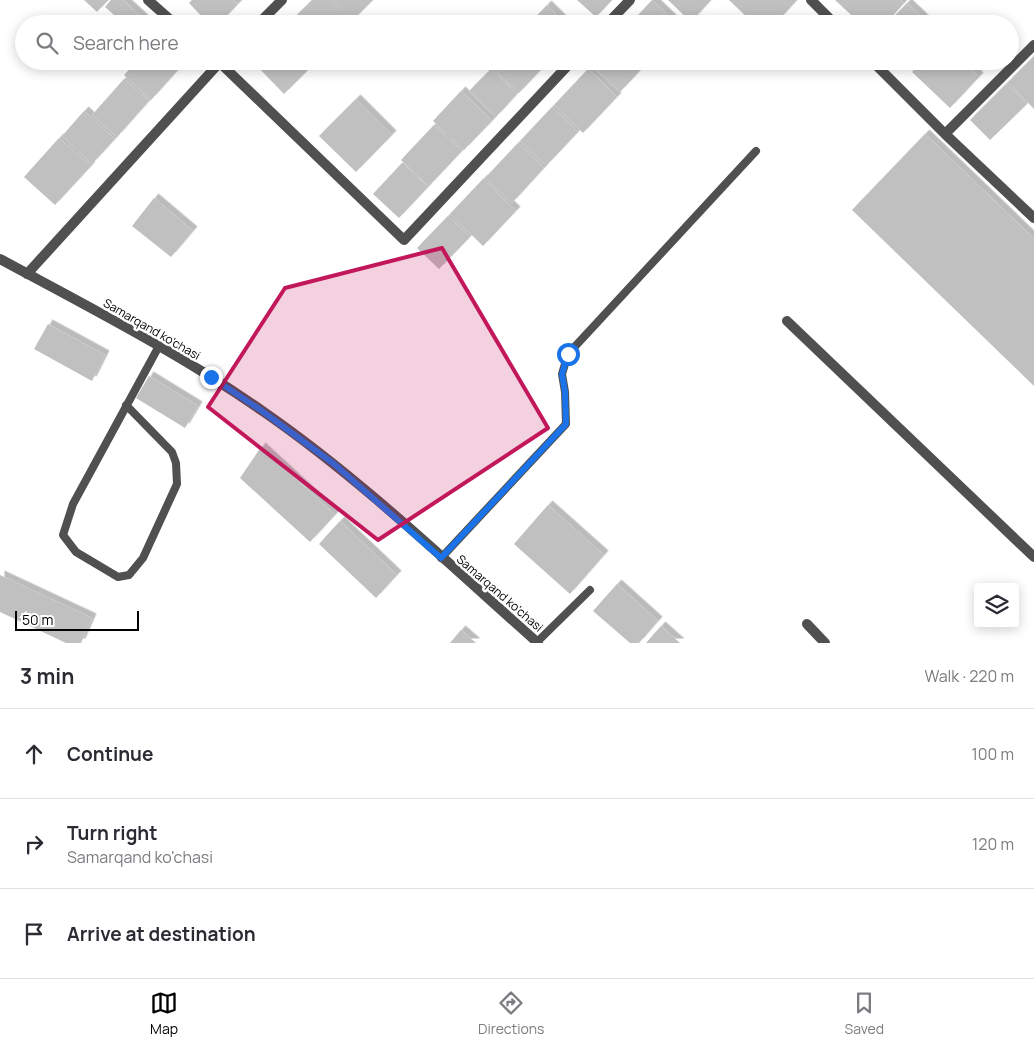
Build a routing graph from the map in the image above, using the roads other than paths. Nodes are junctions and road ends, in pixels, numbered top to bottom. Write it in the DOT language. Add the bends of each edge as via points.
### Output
graph roads {
  1 [pos="148,0"];
  2 [pos="282,0"];
  3 [pos="630,0"];
  4 [pos="812,0"];
  5 [pos="165,15"];
  6 [pos="267,15"];
  7 [pos="616,15"];
  8 [pos="826,15"];
  9 [pos="1034,45"];
  10 [pos="1019,60"];
  11 [pos="213,70"];
  12 [pos="228,70"];
  13 [pos="564,70"];
  14 [pos="881,70"];
  15 [pos="1009,70"];
  16 [pos="945,134"];
  17 [pos="756,151"];
  18 [pos="1034,218"];
  19 [pos="0,259"];
  20 [pos="27,274"];
  21 [pos="787,321"];
  22 [pos="159,346"];
  23 [pos="126,405"];
  24 [pos="1034,557"];
  25 [pos="441,558"];
  26 [pos="590,590"];
  27 [pos="807,624"];
  28 [pos="537,643"];
  29 [pos="825,643"];
  1 -- 5 [label="street"];
  2 -- 6 [label="street"];
  3 -- 7 [label="street"];
  4 -- 8 [label="street"];
  9 -- 10 [label="street"];
  11 -- 20 [label="street"];
  12 -- 13 [label="street" via="404,240"];
  14 -- 16 [label="street"];
  15 -- 16 [label="street"];
  16 -- 18 [label="street"];
  17 -- 25 [label="lane" via="568,354 562,374 566,424"];
  19 -- 20 [label="street, Samarqand ko'chasi"];
  20 -- 22 [label="street, Samarqand ko'chasi"];
  21 -- 24 [label="street"];
  22 -- 23 [label="lane"];
  22 -- 25 [label="street, Samarqand ko'chasi" via="287,428 357,483"];
  23 -- 23 [label="lane" via="73,504 62,535 76,552 118,577 129,575 143,558 177,484 172,452"];
  25 -- 28 [label="street, Samarqand ko'chasi"];
  26 -- 28 [label="lane"];
  27 -- 29 [label="street"];
}
